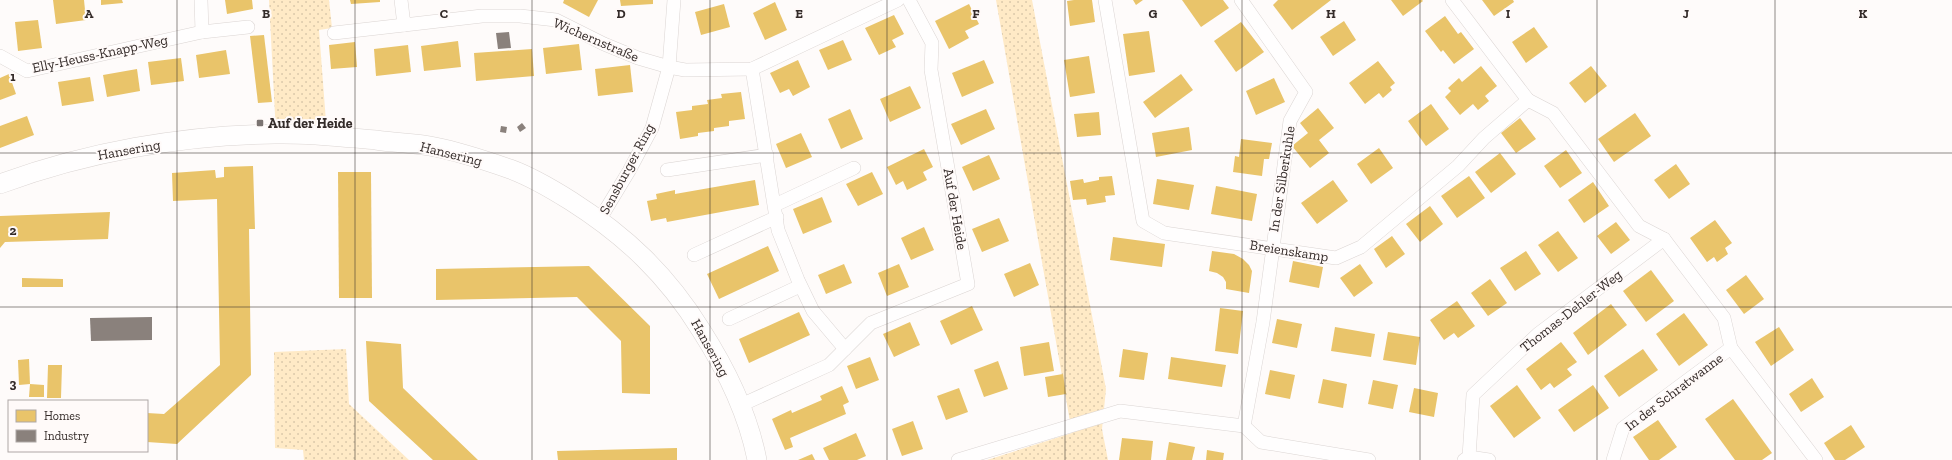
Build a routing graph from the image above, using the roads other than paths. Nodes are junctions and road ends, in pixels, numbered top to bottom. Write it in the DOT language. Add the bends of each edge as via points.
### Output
graph roads {
  1 [pos="201,0"];
  2 [pos="401,0"];
  3 [pos="674,0"];
  4 [pos="898,0"];
  5 [pos="909,0"];
  6 [pos="1105,0"];
  7 [pos="1452,0"];
  8 [pos="1243,1"];
  9 [pos="404,25"];
  10 [pos="248,27"];
  11 [pos="202,32"];
  12 [pos="334,33"];
  13 [pos="0,56"];
  14 [pos="669,67"];
  15 [pos="752,69"];
  16 [pos="1528,100"];
  17 [pos="767,155"];
  18 [pos="854,168"];
  19 [pos="667,170"];
  20 [pos="0,184"];
  21 [pos="776,211"];
  22 [pos="600,220"];
  23 [pos="1664,239"];
  24 [pos="1272,248"];
  25 [pos="694,255"];
  26 [pos="800,286"];
  27 [pos="729,319"];
  28 [pos="1731,348"];
  29 [pos="846,349"];
  30 [pos="741,405"];
  31 [pos="1244,426"];
  32 [pos="1352,459"];
  33 [pos="1467,459"];
  34 [pos="757,460"];
  35 [pos="958,460"];
  36 [pos="1369,460"];
  37 [pos="1489,460"];
  38 [pos="1613,460"];
  39 [pos="1816,460"];
  1 -- 11 [label="street"];
  2 -- 9 [label="street"];
  3 -- 14 [label="street, Sensburger Ring"];
  4 -- 15 [label="street"];
  5 -- 29 [label="street, Auf der Heide" via="932,43 931,70 968,284 870,323"];
  6 -- 24 [label="street, Breienskamp" via="1143,222 1164,233"];
  7 -- 16 [label="street"];
  8 -- 24 [label="street, In der Silberkuhle" via="1306,92 1290,121"];
  9 -- 12 [label="street, Wichernstraße"];
  9 -- 14 [label="street, Wichernstraße" via="482,16 520,16 556,20 624,53"];
  10 -- 11 [label="street, Elly-Heuss-Knapp-Weg"];
  11 -- 13 [label="street, Elly-Heuss-Knapp-Weg" via="27,71"];
  14 -- 15 [label="street" via="685,70"];
  14 -- 22 [label="street, Sensburger Ring" via="652,128"];
  15 -- 17 [label="street"];
  16 -- 23 [label="street" via="1553,113 1639,226"];
  16 -- 24 [label="street, Breienskamp" via="1484,138 1458,166 1361,247 1336,258"];
  17 -- 19 [label="street"];
  17 -- 21 [label="street"];
  18 -- 21 [label="street"];
  20 -- 22 [label="street, Hansering" via="82,159 153,145 215,137 269,134 327,135 435,147 511,170 548,186"];
  21 -- 25 [label="street"];
  21 -- 26 [label="street" via="778,230"];
  22 -- 30 [label="street, Hansering" via="623,237 657,271 687,307 714,350"];
  23 -- 28 [label="street" via="1724,318"];
  23 -- 33 [label="street, Thomas-Dehler-Weg" via="1538,334 1473,395"];
  24 -- 31 [label="street, In der Silberkuhle" via="1263,322"];
  26 -- 27 [label="street"];
  26 -- 29 [label="street" via="813,312"];
  28 -- 38 [label="street, In der Schratwanne" via="1623,428"];
  28 -- 39 [label="street"];
  29 -- 30 [label="street, Auf der Heide" via="829,365"];
  30 -- 34 [label="street, Hansering"];
  31 -- 32 [label="street" via="1261,442"];
  31 -- 35 [label="street" via="1120,411"];
  32 -- 36 [label="street"];
  33 -- 37 [label="street"];
}
